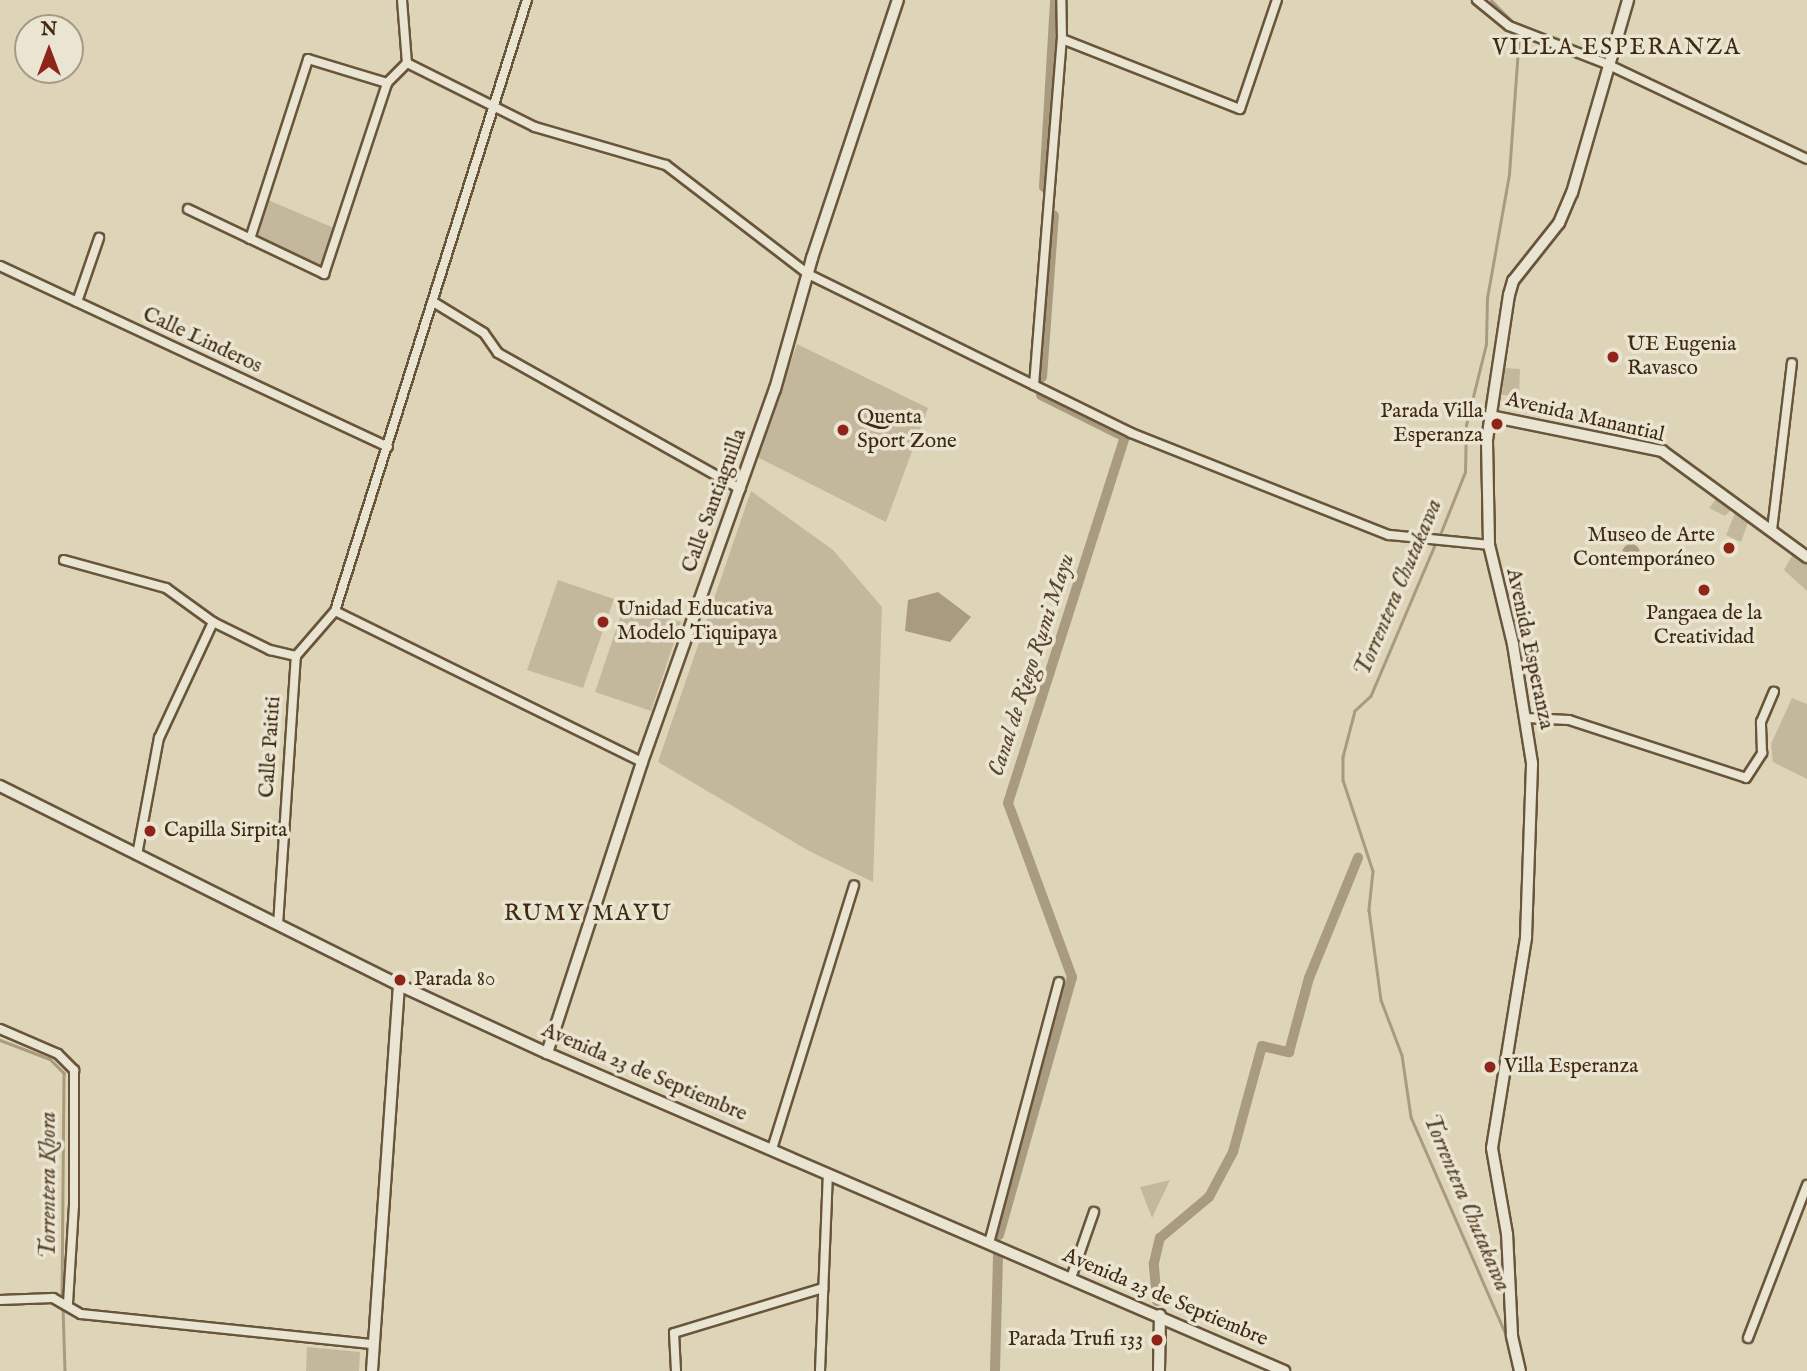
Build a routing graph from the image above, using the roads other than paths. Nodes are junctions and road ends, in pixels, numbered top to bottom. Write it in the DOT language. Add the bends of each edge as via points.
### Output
graph roads {
  1 [pos="402,0"];
  2 [pos="527,0"];
  3 [pos="898,0"];
  4 [pos="1061,0"];
  5 [pos="1277,0"];
  6 [pos="1477,0"];
  7 [pos="1628,0"];
  8 [pos="1062,39"];
  9 [pos="407,63"];
  10 [pos="1607,64"];
  11 [pos="387,83"];
  12 [pos="496,108"];
  13 [pos="1807,159"];
  14 [pos="188,209"];
  15 [pos="99,238"];
  16 [pos="250,239"];
  17 [pos="0,266"];
  18 [pos="808,274"];
  19 [pos="77,302"];
  20 [pos="435,303"];
  21 [pos="1792,363"];
  22 [pos="1034,385"];
  23 [pos="1490,416"];
  24 [pos="388,447"];
  25 [pos="740,489"];
  26 [pos="1773,533"];
  27 [pos="1489,545"];
  28 [pos="1807,556"];
  29 [pos="64,561"];
  30 [pos="335,611"];
  31 [pos="213,622"];
  32 [pos="296,656"];
  33 [pos="1774,692"];
  34 [pos="1525,718"];
  35 [pos="642,762"];
  36 [pos="0,786"];
  37 [pos="137,855"];
  38 [pos="854,884"];
  39 [pos="278,925"];
  40 [pos="1059,982"];
  41 [pos="400,985"];
  42 [pos="0,1029"];
  43 [pos="547,1053"];
  44 [pos="772,1149"];
  45 [pos="828,1174"];
  46 [pos="1807,1185"];
  47 [pos="1094,1212"];
  48 [pos="989,1243"];
  49 [pos="1071,1278"];
  50 [pos="823,1288"];
  51 [pos="0,1300"];
  52 [pos="68,1304"];
  53 [pos="1160,1315"];
  54 [pos="1748,1338"];
  55 [pos="373,1343"];
  56 [pos="372,1371"];
  57 [pos="676,1371"];
  58 [pos="820,1371"];
  59 [pos="1159,1371"];
  60 [pos="1284,1371"];
  61 [pos="1520,1371"];
  1 -- 9 [label="street"];
  2 -- 12 [label="street"];
  3 -- 18 [label="street, Calle Santiaguilla"];
  4 -- 8 [label="street"];
  5 -- 8 [label="street" via="1240,109"];
  6 -- 10 [label="street" via="1511,26"];
  7 -- 10 [label="main road, Avenida Esperanza"];
  8 -- 22 [label="street"];
  9 -- 11 [label="street"];
  9 -- 12 [label="street"];
  10 -- 13 [label="street"];
  10 -- 23 [label="main road, Avenida Esperanza" via="1572,193 1559,223 1513,281 1508,295"];
  11 -- 16 [label="street" via="308,59"];
  11 -- 16 [label="street" via="324,274"];
  12 -- 18 [label="street" via="535,127 666,165"];
  12 -- 20 [label="street"];
  14 -- 16 [label="street"];
  15 -- 19 [label="street"];
  17 -- 19 [label="street, Calle Linderos"];
  18 -- 22 [label="street"];
  18 -- 25 [label="street, Calle Santiaguilla"];
  19 -- 24 [label="street, Calle Linderos"];
  20 -- 24 [label="street"];
  20 -- 25 [label="street" via="484,332 498,353"];
  21 -- 26 [label="street" via="1770,523"];
  22 -- 27 [label="street" via="1131,433 1389,535"];
  23 -- 26 [label="main road, Avenida Manantial" via="1662,451"];
  23 -- 27 [label="main road, Avenida Esperanza"];
  24 -- 30 [label="street"];
  25 -- 35 [label="street, Calle Santiaguilla"];
  26 -- 28 [label="main road, Avenida Manantial"];
  27 -- 34 [label="main road, Avenida Esperanza"];
  29 -- 31 [label="street" via="166,588"];
  30 -- 32 [label="street"];
  30 -- 35 [label="street"];
  31 -- 32 [label="street" via="270,650"];
  31 -- 37 [label="street" via="159,738"];
  32 -- 39 [label="street, Calle Paititi"];
  33 -- 34 [label="street" via="1761,722 1762,752 1746,778 1569,720"];
  34 -- 61 [label="main road, Avenida Esperanza" via="1532,763 1526,937 1492,1148 1507,1234 1512,1335"];
  35 -- 43 [label="street, Calle Santiaguilla"];
  36 -- 37 [label="main road, Avenida 23 de Septiembre"];
  37 -- 39 [label="main road, Avenida 23 de Septiembre"];
  38 -- 44 [label="street"];
  39 -- 41 [label="main road, Avenida 23 de Septiembre"];
  40 -- 48 [label="street"];
  41 -- 43 [label="main road, Avenida 23 de Septiembre"];
  41 -- 55 [label="street"];
  42 -- 52 [label="street" via="58,1054 74,1070"];
  43 -- 44 [label="main road, Avenida 23 de Septiembre"];
  44 -- 45 [label="main road, Avenida 23 de Septiembre"];
  45 -- 48 [label="main road, Avenida 23 de Septiembre"];
  45 -- 50 [label="street"];
  46 -- 54 [label="street"];
  47 -- 49 [label="street"];
  48 -- 49 [label="main road, Avenida 23 de Septiembre"];
  49 -- 53 [label="main road, Avenida 23 de Septiembre"];
  50 -- 57 [label="street" via="674,1333"];
  50 -- 58 [label="street"];
  51 -- 52 [label="street" via="53,1298"];
  52 -- 55 [label="street" via="81,1314"];
  53 -- 59 [label="main road"];
  53 -- 60 [label="main road, Avenida 23 de Septiembre"];
  55 -- 56 [label="street"];
}
